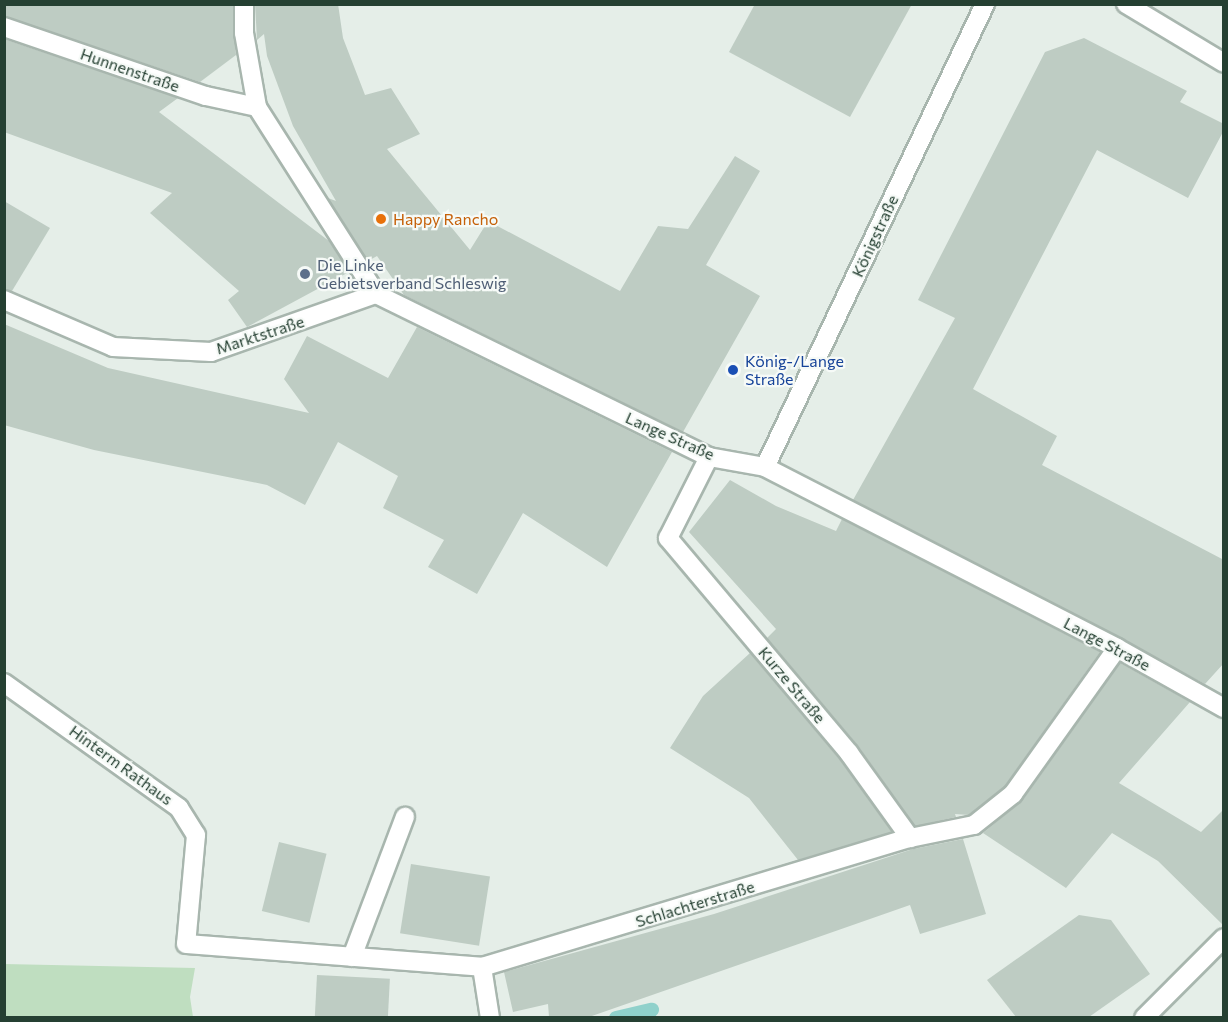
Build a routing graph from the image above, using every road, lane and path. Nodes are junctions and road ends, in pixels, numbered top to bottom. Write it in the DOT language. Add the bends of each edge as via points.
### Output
graph roads {
  1 [pos="244,4"];
  2 [pos="985,4"];
  3 [pos="1126,4"];
  4 [pos="4,27"];
  5 [pos="1224,63"];
  6 [pos="257,107"];
  7 [pos="376,294"];
  8 [pos="4,300"];
  9 [pos="709,457"];
  10 [pos="765,467"];
  11 [pos="1117,648"];
  12 [pos="4,683"];
  13 [pos="1224,708"];
  14 [pos="405,817"];
  15 [pos="910,838"];
  16 [pos="1224,938"];
  17 [pos="186,944"];
  18 [pos="352,957"];
  19 [pos="482,967"];
  20 [pos="490,1016"];
  21 [pos="1144,1017"];
  1 -- 6 [label="street" via="244,33"];
  2 -- 10 [label="street, Königstraße"];
  3 -- 5 [label="street"];
  4 -- 6 [label="street, Hunnenstraße" via="206,96"];
  6 -- 7 [label="street"];
  7 -- 8 [label="street, Marktstraße" via="211,351 113,347"];
  7 -- 9 [label="street, Lange Straße"];
  9 -- 10 [label="street, Lange Straße"];
  9 -- 15 [label="street, Kurze Straße" via="668,538 849,753"];
  10 -- 11 [label="street, Lange Straße"];
  11 -- 13 [label="street, Lange Straße"];
  11 -- 15 [label="street, Schlachterstraße" via="1013,794 974,825"];
  12 -- 17 [label="street, Hinterm Rathaus" via="179,808 196,835"];
  14 -- 18 [label="street"];
  15 -- 19 [label="street, Schlachterstraße"];
  16 -- 21 [label="street"];
  17 -- 18 [label="street, Schlachterstraße"];
  18 -- 19 [label="street, Schlachterstraße"];
  19 -- 20 [label="street"];
}
